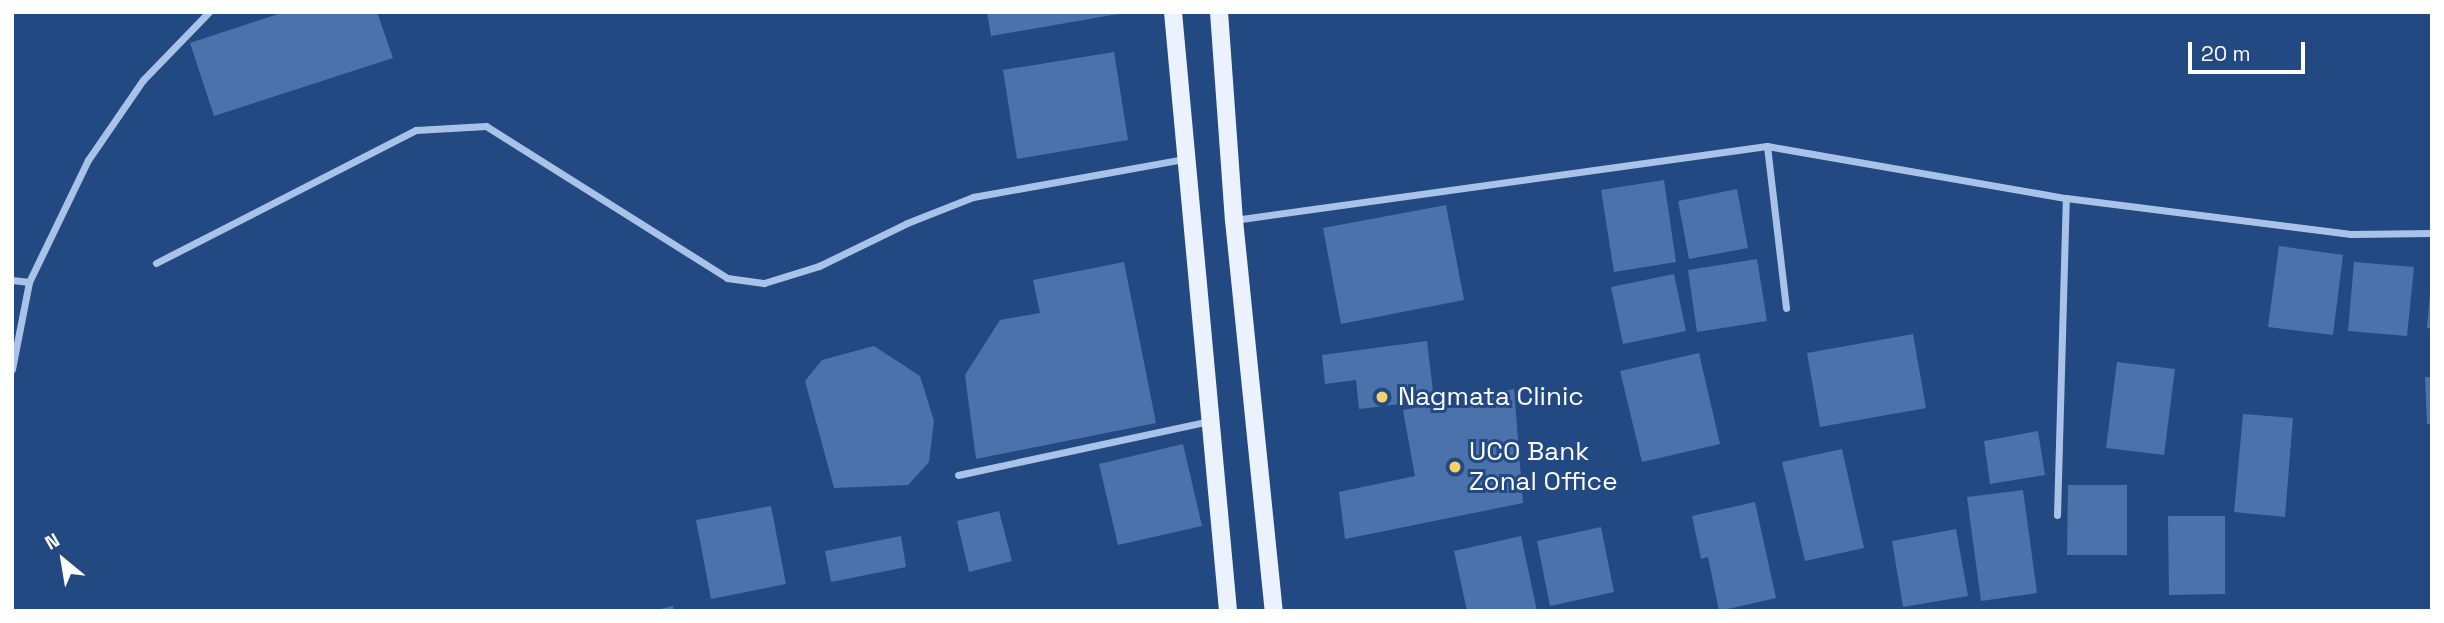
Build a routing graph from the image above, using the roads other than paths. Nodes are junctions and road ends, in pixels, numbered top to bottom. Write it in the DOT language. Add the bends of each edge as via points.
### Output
graph roads {
  1 [pos="209,12"];
  2 [pos="1173,12"];
  3 [pos="1219,12"];
  4 [pos="1767,146"];
  5 [pos="1186,159"];
  6 [pos="2066,198"];
  7 [pos="1234,220"];
  8 [pos="2432,233"];
  9 [pos="156,263"];
  10 [pos="12,280"];
  11 [pos="29,282"];
  12 [pos="1786,308"];
  13 [pos="12,369"];
  14 [pos="1210,421"];
  15 [pos="958,475"];
  16 [pos="2057,515"];
  17 [pos="1228,611"];
  18 [pos="1274,611"];
  1 -- 11 [label="street" via="143,80 88,160"];
  2 -- 5 [label="main road"];
  3 -- 7 [label="main road"];
  4 -- 6 [label="street"];
  4 -- 7 [label="street"];
  4 -- 12 [label="street"];
  5 -- 9 [label="street" via="973,197 819,266 764,283 727,278 486,126 416,130"];
  5 -- 14 [label="main road"];
  6 -- 8 [label="street" via="2351,234"];
  6 -- 16 [label="street"];
  7 -- 18 [label="main road"];
  10 -- 11 [label="street"];
  11 -- 13 [label="street"];
  14 -- 15 [label="street"];
  14 -- 17 [label="main road"];
}
